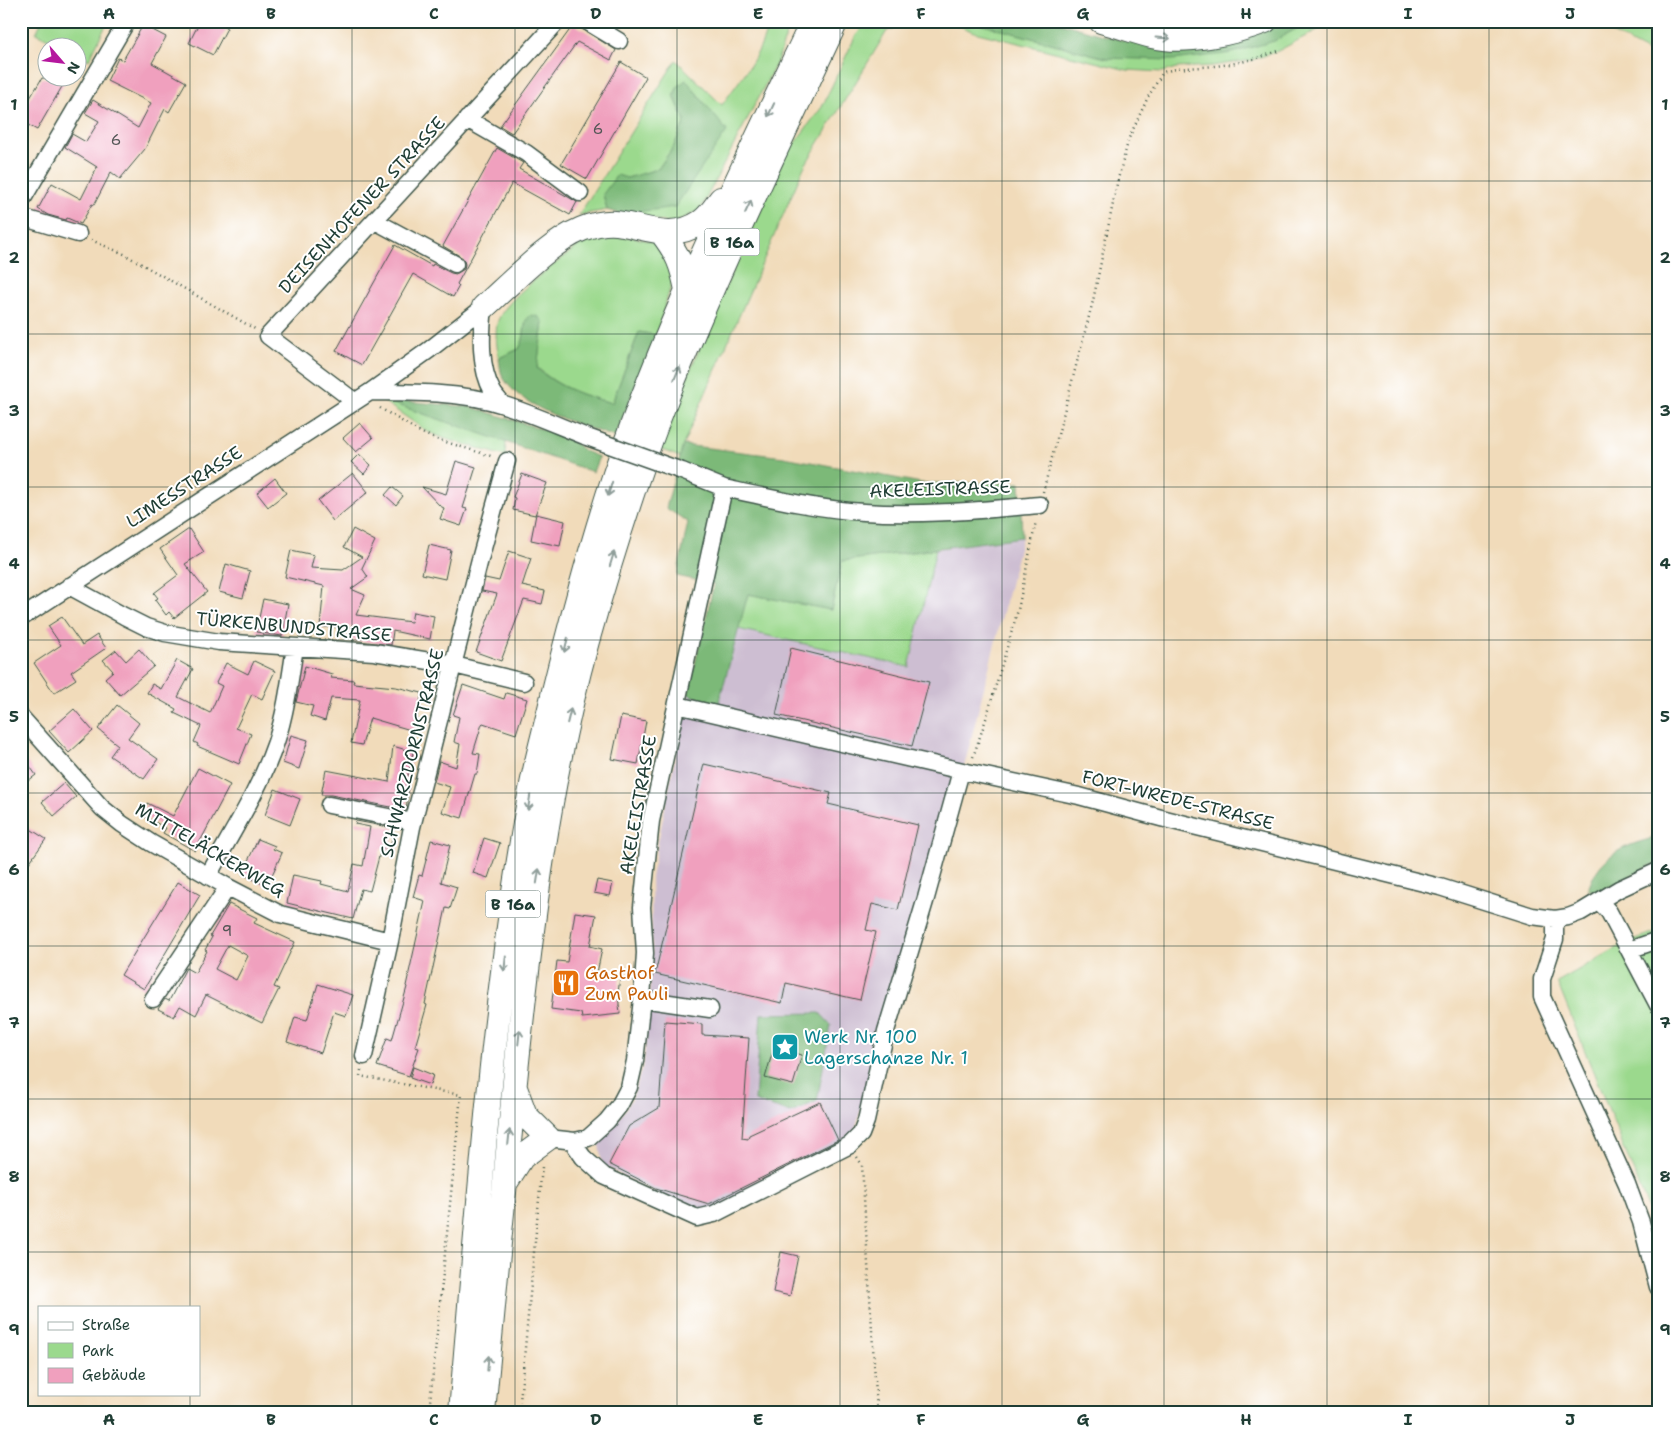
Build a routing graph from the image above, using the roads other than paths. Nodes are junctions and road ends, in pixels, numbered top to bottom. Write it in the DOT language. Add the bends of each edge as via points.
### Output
graph roads {
  1 [pos="127,21"];
  2 [pos="558,21"];
  3 [pos="586,21"];
  4 [pos="795,21"];
  5 [pos="813,21"];
  6 [pos="836,21"];
  7 [pos="855,21"];
  8 [pos="1265,21"];
  9 [pos="1117,22"];
  10 [pos="619,41"];
  11 [pos="802,68"];
  12 [pos="467,119"];
  13 [pos="743,169"];
  14 [pos="580,192"];
  15 [pos="21,202"];
  16 [pos="21,217"];
  17 [pos="375,221"];
  18 [pos="662,233"];
  19 [pos="78,234"];
  20 [pos="454,264"];
  21 [pos="687,290"];
  22 [pos="484,307"];
  23 [pos="362,396"];
  24 [pos="503,405"];
  25 [pos="507,461"];
  26 [pos="724,488"];
  27 [pos="1040,505"];
  28 [pos="69,586"];
  29 [pos="21,618"];
  30 [pos="295,647"];
  31 [pos="454,665"];
  32 [pos="524,682"];
  33 [pos="676,705"];
  34 [pos="21,717"];
  35 [pos="964,771"];
  36 [pos="329,805"];
  37 [pos="413,822"];
  38 [pos="1658,871"];
  39 [pos="208,876"];
  40 [pos="228,887"];
  41 [pos="1598,901"];
  42 [pos="1555,919"];
  43 [pos="1658,940"];
  44 [pos="390,941"];
  45 [pos="1629,950"];
  46 [pos="153,999"];
  47 [pos="642,999"];
  48 [pos="1658,1006"];
  49 [pos="710,1009"];
  50 [pos="364,1056"];
  51 [pos="514,1086"];
  52 [pos="575,1141"];
  53 [pos="546,1149"];
  54 [pos="504,1186"];
  55 [pos="1658,1287"];
  56 [pos="461,1412"];
  57 [pos="484,1412"];
  1 -- 15 [label="street"];
  2 -- 12 [label="street, DEISENHOFENER STRASSE"];
  3 -- 10 [label="street"];
  4 -- 11 [label="highway"];
  5 -- 11 [label="highway, B 16a"];
  6 -- 11 [label="highway, B 16a"];
  7 -- 11 [label="highway"];
  9 -- 8 [label="highway, one-way" via="1154,37 1182,39 1246,28"];
  11 -- 13 [label="highway, B 16a, one-way"];
  51 -- 11 [label="highway, B 16a, one-way" via="535,896 549,805 589,634 659,418"];
  12 -- 14 [label="street" via="526,153"];
  12 -- 17 [label="street, DEISENHOFENER STRASSE"];
  13 -- 18 [label="highway" via="702,222 676,232"];
  13 -- 21 [label="highway, B 16a"];
  16 -- 19 [label="street"];
  17 -- 20 [label="street"];
  17 -- 23 [label="street, DEISENHOFENER STRASSE" via="268,336"];
  18 -- 21 [label="highway" via="680,259"];
  18 -- 22 [label="highway" via="621,223 600,223 582,229 556,243"];
  21 -- 56 [label="highway, B 16a, one-way" via="615,474 583,576 531,787 501,994"];
  22 -- 23 [label="street, LIMESSTRASSE" via="430,350"];
  22 -- 24 [label="street" via="481,334 483,365 493,392"];
  23 -- 24 [label="street" via="412,392"];
  23 -- 28 [label="street, LIMESSTRASSE"];
  24 -- 26 [label="street, AKELEISTRASSE, bridge"];
  25 -- 31 [label="street, SCHWARZDORNSTRASSE"];
  26 -- 27 [label="street, AKELEISTRASSE" via="864,512 932,513"];
  26 -- 33 [label="street, AKELEISTRASSE"];
  28 -- 29 [label="street, LIMESSTRASSE"];
  28 -- 30 [label="street, TÜRKENBUNDSTRASSE" via="146,627 166,633 219,642"];
  30 -- 31 [label="street, TÜRKENBUNDSTRASSE" via="374,652"];
  30 -- 39 [label="street" via="276,741 258,784"];
  31 -- 32 [label="street, TÜRKENBUNDSTRASSE"];
  31 -- 37 [label="street, SCHWARZDORNSTRASSE"];
  33 -- 35 [label="street, FORT-WREDE-STRASSE"];
  33 -- 47 [label="street, AKELEISTRASSE" via="651,821 645,866"];
  34 -- 39 [label="street, MITTELÄCKERWEG" via="102,808 150,843"];
  35 -- 42 [label="street, FORT-WREDE-STRASSE" via="1377,870 1532,916"];
  35 -- 52 [label="street" via="886,1031 866,1121 861,1134 850,1145 714,1214 697,1218 604,1176 583,1157"];
  36 -- 37 [label="street"];
  37 -- 44 [label="street, SCHWARZDORNSTRASSE"];
  38 -- 41 [label="street, FORT-WREDE-STRASSE"];
  39 -- 40 [label="street, MITTELÄCKERWEG"];
  40 -- 44 [label="street, MITTELÄCKERWEG" via="280,914"];
  40 -- 46 [label="street"];
  41 -- 42 [label="street, FORT-WREDE-STRASSE" via="1581,912"];
  41 -- 45 [label="street" via="1609,912"];
  42 -- 55 [label="street" via="1555,939 1542,979 1542,997 1627,1184"];
  43 -- 45 [label="street"];
  44 -- 50 [label="street, SCHWARZDORNSTRASSE"];
  45 -- 48 [label="street"];
  47 -- 49 [label="street"];
  47 -- 52 [label="street, AKELEISTRASSE" via="629,1087 608,1121 588,1138"];
  51 -- 53 [label="highway" via="524,1115"];
  54 -- 51 [label="highway, B 16a, one-way"];
  52 -- 53 [label="street"];
  53 -- 54 [label="highway" via="522,1157"];
  57 -- 54 [label="highway, B 16a, one-way"];
}
